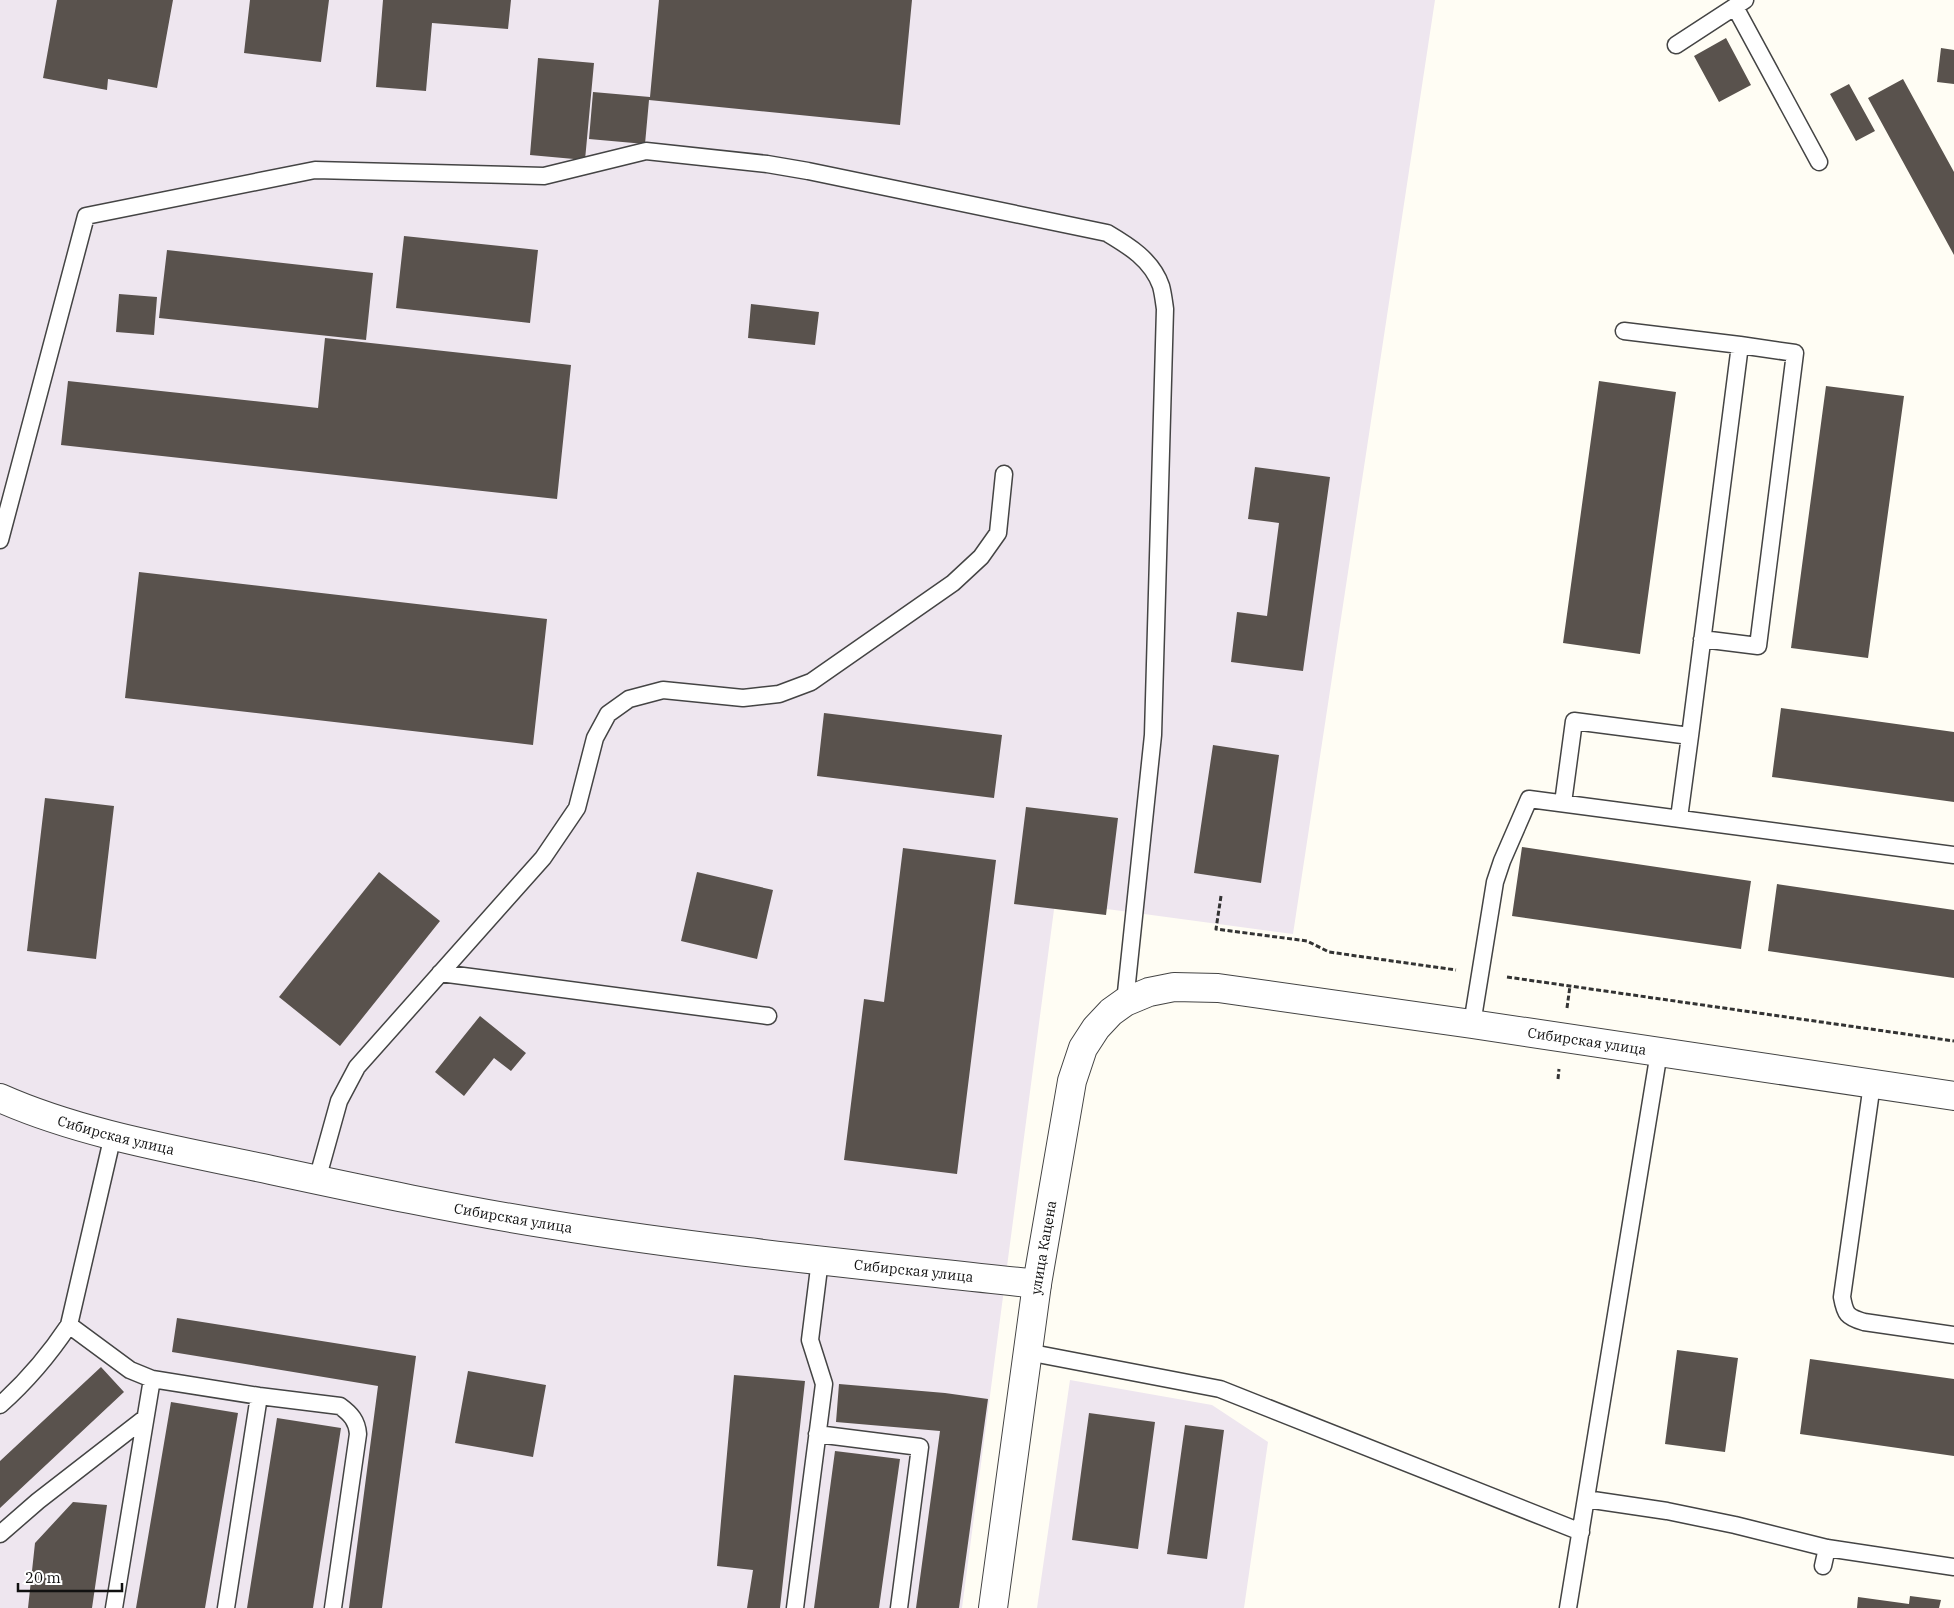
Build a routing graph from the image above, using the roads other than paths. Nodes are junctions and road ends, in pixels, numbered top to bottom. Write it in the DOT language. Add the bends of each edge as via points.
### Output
graph roads {
  1 [pos="1740,3"];
  2 [pos="1676,45"];
  3 [pos="1819,162"];
  4 [pos="1624,331"];
  5 [pos="1740,345"];
  6 [pos="1004,474"];
  7 [pos="0,540"];
  8 [pos="1702,639"];
  9 [pos="1690,736"];
  10 [pos="1563,803"];
  11 [pos="1679,818"];
  12 [pos="1954,855"];
  13 [pos="440,973"];
  14 [pos="1218,988"];
  15 [pos="1125,1002"];
  16 [pos="768,1016"];
  17 [pos="1472,1024"];
  18 [pos="1659,1052"];
  19 [pos="1872,1084"];
  20 [pos="1954,1096"];
  21 [pos="0,1098"];
  22 [pos="113,1135"];
  23 [pos="317,1180"];
  24 [pos="820,1260"];
  25 [pos="1037,1284"];
  26 [pos="68,1325"];
  27 [pos="1954,1335"];
  28 [pos="1027,1352"];
  29 [pos="152,1379"];
  30 [pos="259,1396"];
  31 [pos="0,1406"];
  32 [pos="144,1418"];
  33 [pos="817,1434"];
  34 [pos="1586,1500"];
  35 [pos="1581,1532"];
  36 [pos="0,1534"];
  37 [pos="1826,1548"];
  38 [pos="1824,1566"];
  39 [pos="1954,1567"];
  40 [pos="114,1608"];
  41 [pos="226,1608"];
  42 [pos="333,1608"];
  43 [pos="795,1608"];
  44 [pos="898,1608"];
  45 [pos="992,1608"];
  46 [pos="1568,1608"];
  1 -- 2 [label="lane"];
  1 -- 3 [label="lane"];
  4 -- 5 [label="lane"];
  5 -- 8 [label="lane"];
  5 -- 8 [label="lane" via="1795,353 1758,646"];
  6 -- 13 [label="lane" via="998,533 981,558 953,583 811,682 779,694 743,698 663,690 629,699 608,714 595,738 576,808 543,858"];
  7 -- 15 [label="lane" via="86,216 315,170 544,176 646,151 808,171 1107,234 1147,261 1161,285 1165,309 1154,727"];
  8 -- 9 [label="lane"];
  9 -- 10 [label="lane" via="1574,722"];
  9 -- 11 [label="lane"];
  10 -- 11 [label="lane"];
  10 -- 17 [label="lane" via="1530,799 1502,861 1495,882"];
  11 -- 12 [label="lane"];
  13 -- 16 [label="lane"];
  13 -- 23 [label="lane" via="357,1067 339,1101"];
  14 -- 15 [label="street, улица Кацена" via="1174,987 1149,992"];
  14 -- 17 [label="street, Сибирская улица"];
  15 -- 25 [label="street, улица Кацена" via="1096,1028 1083,1048 1072,1080"];
  17 -- 18 [label="street, Сибирская улица"];
  18 -- 19 [label="street, Сибирская улица"];
  18 -- 34 [label="lane"];
  19 -- 20 [label="street, Сибирская улица"];
  19 -- 27 [label="lane" via="1842,1297 1844,1310 1851,1318 1864,1322"];
  21 -- 22 [label="street, Сибирская улица" via="31,1112"];
  22 -- 23 [label="street, Сибирская улица"];
  22 -- 26 [label="lane"];
  23 -- 24 [label="street, Сибирская улица" via="552,1225"];
  24 -- 25 [label="street, Сибирская улица"];
  24 -- 33 [label="lane" via="810,1340 824,1384"];
  25 -- 28 [label="street, улица Кацена"];
  26 -- 29 [label="lane" via="130,1370"];
  26 -- 31 [label="lane" via="53,1350"];
  28 -- 35 [label="lane" via="1220,1389"];
  28 -- 45 [label="street, улица Кацена"];
  29 -- 30 [label="lane"];
  29 -- 32 [label="lane"];
  30 -- 41 [label="lane"];
  30 -- 42 [label="lane" via="340,1406 357,1423"];
  32 -- 36 [label="lane"];
  32 -- 40 [label="lane"];
  33 -- 43 [label="lane"];
  33 -- 44 [label="lane" via="920,1447"];
  34 -- 35 [label="lane"];
  34 -- 37 [label="lane" via="1696,1517"];
  35 -- 46 [label="lane"];
  37 -- 38 [label="lane"];
  37 -- 39 [label="lane"];
}
